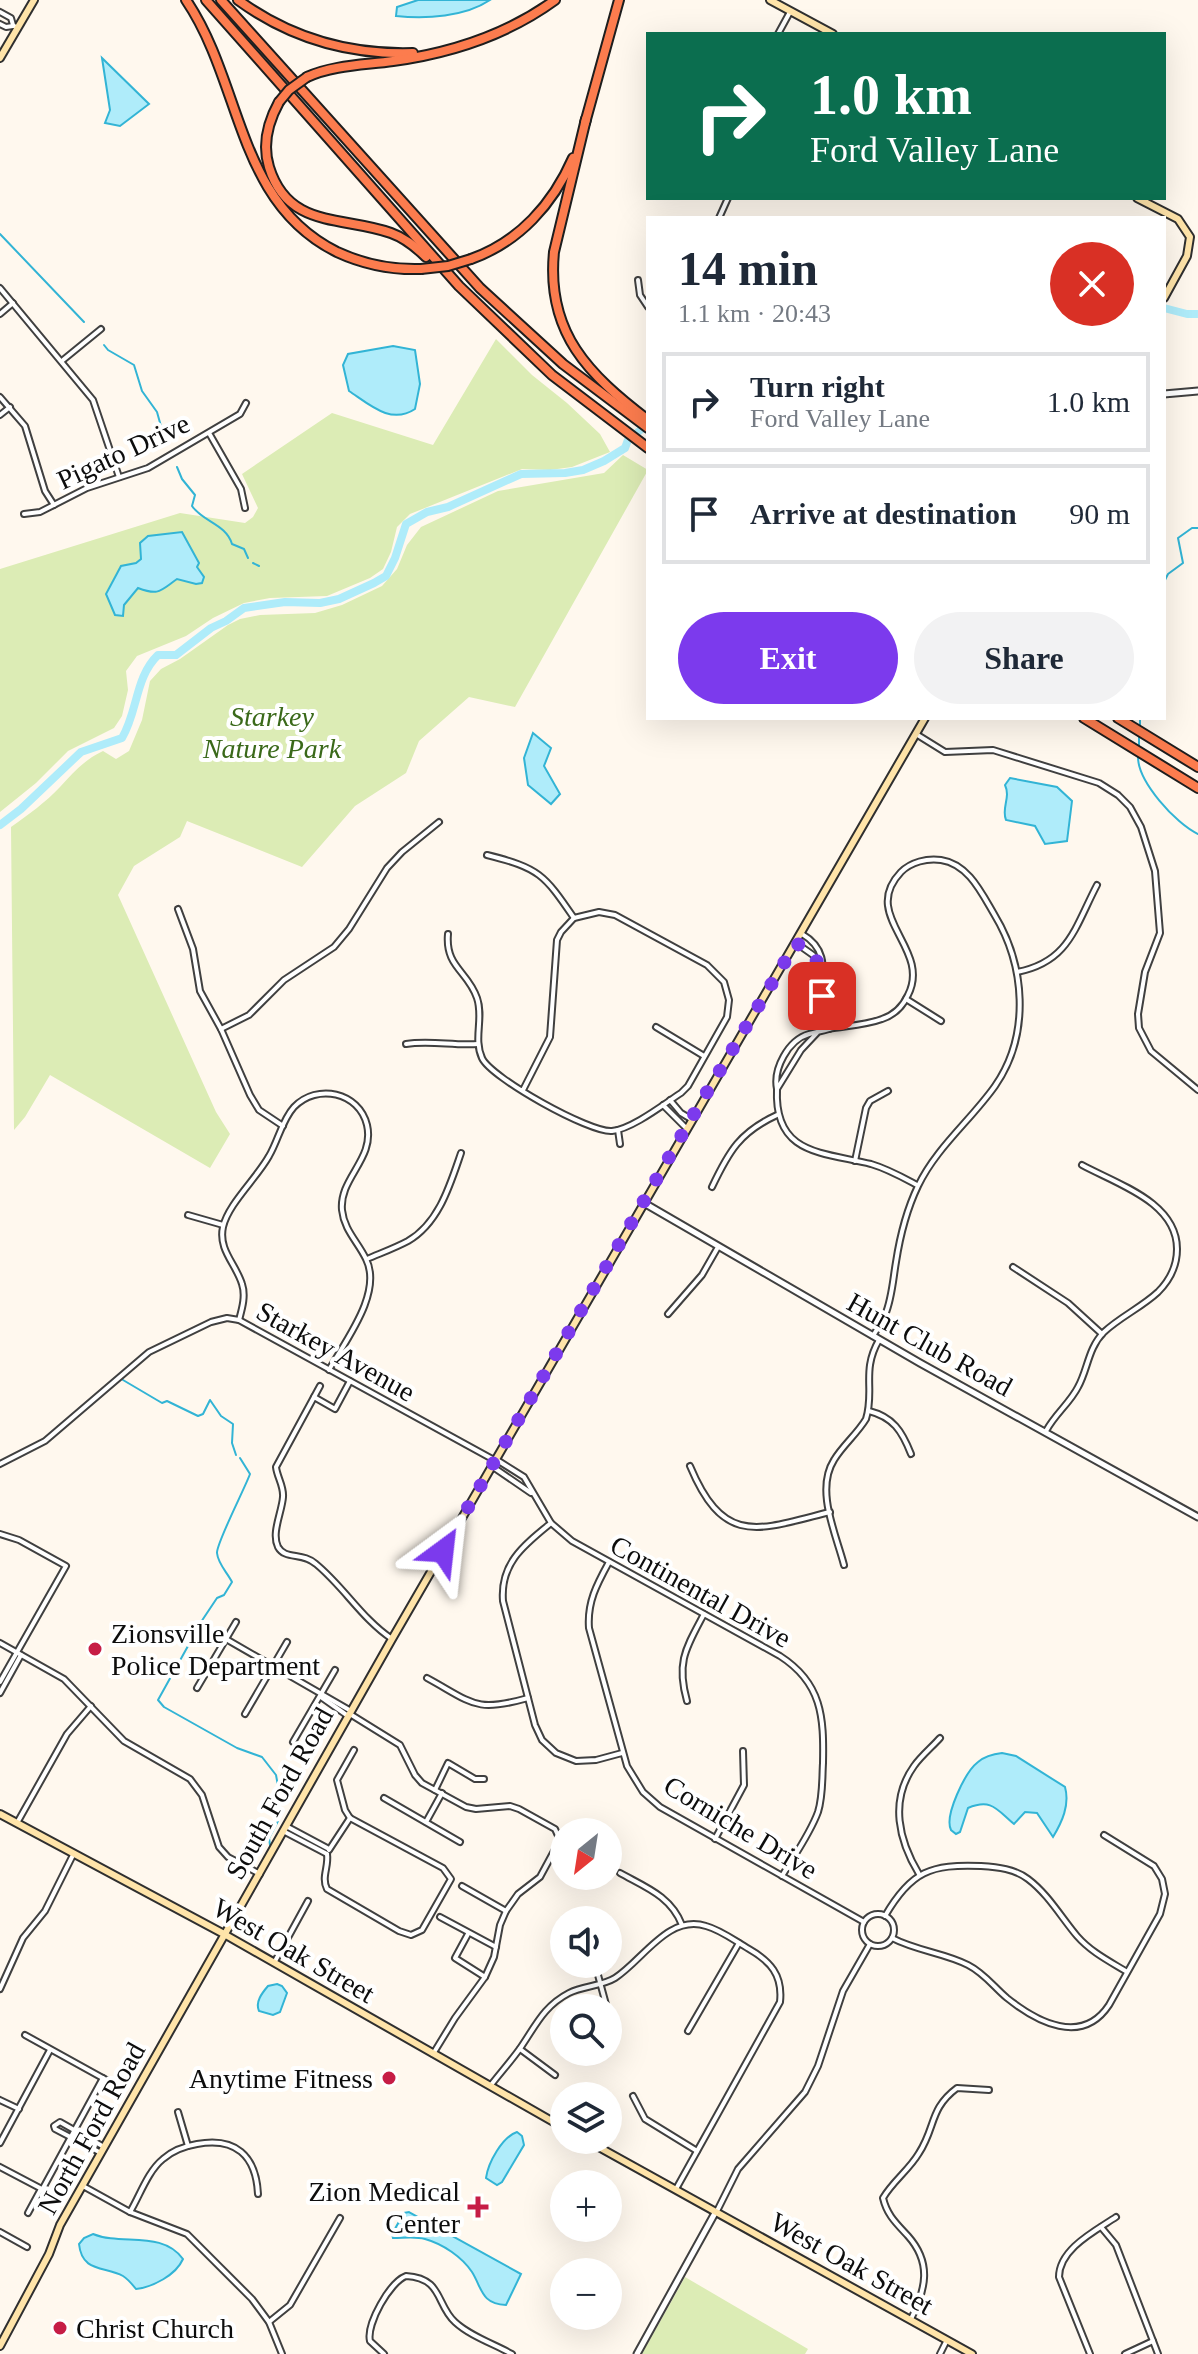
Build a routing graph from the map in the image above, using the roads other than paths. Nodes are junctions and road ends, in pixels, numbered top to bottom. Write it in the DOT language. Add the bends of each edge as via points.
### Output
graph roads {
  1 [pos="34,0"];
  2 [pos="186,0"];
  3 [pos="206,0"];
  4 [pos="221,0"];
  5 [pos="238,0"];
  6 [pos="555,0"];
  7 [pos="619,0"];
  8 [pos="770,0"];
  9 [pos="0,12"];
  10 [pos="790,12"];
  11 [pos="0,24"];
  12 [pos="15,27"];
  13 [pos="779,32"];
  14 [pos="829,32"];
  15 [pos="457,47"];
  16 [pos="0,58"];
  17 [pos="586,119"];
  18 [pos="1141,200"];
  19 [pos="638,280"];
  20 [pos="459,286"];
  21 [pos="0,288"];
  22 [pos="1166,293"];
  23 [pos="13,303"];
  24 [pos="646,304"];
  25 [pos="0,314"];
  26 [pos="101,329"];
  27 [pos="62,361"];
  28 [pos="1198,391"];
  29 [pos="1166,394"];
  30 [pos="0,397"];
  31 [pos="246,403"];
  32 [pos="10,407"];
  33 [pos="629,410"];
  34 [pos="0,415"];
  35 [pos="646,419"];
  36 [pos="646,426"];
  37 [pos="209,433"];
  38 [pos="646,447"];
  39 [pos="119,477"];
  40 [pos="54,505"];
  41 [pos="245,508"];
  42 [pos="24,514"];
  43 [pos="924,720"];
  44 [pos="1087,720"];
  45 [pos="1121,720"];
  46 [pos="916,734"];
  47 [pos="1198,767"];
  48 [pos="1198,788"];
  49 [pos="439,822"];
  50 [pos="487,855"];
  51 [pos="1097,885"];
  52 [pos="178,909"];
  53 [pos="574,918"];
  54 [pos="448,934"];
  55 [pos="802,934"];
  56 [pos="796,943"];
  57 [pos="824,970"];
  58 [pos="1017,972"];
  59 [pos="906,999"];
  60 [pos="941,1021"];
  61 [pos="656,1027"];
  62 [pos="221,1029"];
  63 [pos="829,1029"];
  64 [pos="817,1033"];
  65 [pos="406,1044"];
  66 [pos="478,1044"];
  67 [pos="704,1056"];
  68 [pos="777,1089"];
  69 [pos="523,1090"];
  70 [pos="1198,1090"];
  71 [pos="888,1091"];
  72 [pos="670,1100"];
  73 [pos="663,1105"];
  74 [pos="777,1115"];
  75 [pos="691,1119"];
  76 [pos="283,1126"];
  77 [pos="686,1128"];
  78 [pos="618,1130"];
  79 [pos="620,1144"];
  80 [pos="461,1153"];
  81 [pos="855,1161"];
  82 [pos="1082,1165"];
  83 [pos="918,1185"];
  84 [pos="712,1187"];
  85 [pos="644,1203"];
  86 [pos="188,1215"];
  87 [pos="223,1225"];
  88 [pos="718,1247"];
  89 [pos="367,1259"];
  90 [pos="1013,1267"];
  91 [pos="668,1314"];
  92 [pos="239,1320"];
  93 [pos="1102,1334"];
  94 [pos="873,1336"];
  95 [pos="879,1340"];
  96 [pos="329,1370"];
  97 [pos="350,1381"];
  98 [pos="320,1386"];
  99 [pos="314,1397"];
  100 [pos="869,1411"];
  101 [pos="1046,1431"];
  102 [pos="911,1454"];
  103 [pos="495,1463"];
  104 [pos="0,1464"];
  105 [pos="690,1466"];
  106 [pos="533,1494"];
  107 [pos="830,1512"];
  108 [pos="1198,1517"];
  109 [pos="551,1523"];
  110 [pos="0,1534"];
  111 [pos="609,1562"];
  112 [pos="844,1565"];
  113 [pos="704,1614"];
  114 [pos="236,1622"];
  115 [pos="226,1639"];
  116 [pos="392,1639"];
  117 [pos="287,1642"];
  118 [pos="0,1643"];
  119 [pos="19,1654"];
  120 [pos="273,1667"];
  121 [pos="335,1670"];
  122 [pos="427,1678"];
  123 [pos="0,1682"];
  124 [pos="197,1688"];
  125 [pos="0,1693"];
  126 [pos="320,1695"];
  127 [pos="528,1698"];
  128 [pos="687,1701"];
  129 [pos="91,1706"];
  130 [pos="245,1714"];
  131 [pos="350,1714"];
  132 [pos="940,1738"];
  133 [pos="293,1742"];
  134 [pos="354,1750"];
  135 [pos="743,1751"];
  136 [pos="622,1753"];
  137 [pos="484,1779"];
  138 [pos="435,1790"];
  139 [pos="442,1793"];
  140 [pos="384,1798"];
  141 [pos="0,1814"];
  142 [pos="350,1818"];
  143 [pos="426,1822"];
  144 [pos="17,1823"];
  145 [pos="284,1828"];
  146 [pos="1104,1835"];
  147 [pos="715,1839"];
  148 [pos="460,1842"];
  149 [pos="328,1852"];
  150 [pos="74,1853"];
  151 [pos="260,1874"];
  152 [pos="622,1874"];
  153 [pos="919,1874"];
  154 [pos="782,1876"];
  155 [pos="462,1886"];
  156 [pos="308,1901"];
  157 [pos="506,1911"];
  158 [pos="885,1916"];
  159 [pos="440,1917"];
  160 [pos="864,1922"];
  161 [pos="682,1925"];
  162 [pos="224,1934"];
  163 [pos="468,1934"];
  164 [pos="892,1938"];
  165 [pos="739,1943"];
  166 [pos="870,1944"];
  167 [pos="496,1947"];
  168 [pos="274,1963"];
  169 [pos="1127,1972"];
  170 [pos="485,1977"];
  171 [pos="599,1978"];
  172 [pos="600,1983"];
  173 [pos="0,1989"];
  174 [pos="603,1994"];
  175 [pos="688,2031"];
  176 [pos="25,2035"];
  177 [pos="520,2049"];
  178 [pos="50,2050"];
  179 [pos="433,2054"];
  180 [pos="555,2075"];
  181 [pos="103,2078"];
  182 [pos="491,2086"];
  183 [pos="119,2087"];
  184 [pos="989,2090"];
  185 [pos="633,2096"];
  186 [pos="0,2100"];
  187 [pos="19,2109"];
  188 [pos="178,2112"];
  189 [pos="550,2120"];
  190 [pos="74,2130"];
  191 [pos="71,2137"];
  192 [pos="0,2143"];
  193 [pos="188,2146"];
  194 [pos="102,2150"];
  195 [pos="697,2151"];
  196 [pos="610,2154"];
  197 [pos="0,2167"];
  198 [pos="83,2185"];
  199 [pos="42,2189"];
  200 [pos="675,2191"];
  201 [pos="258,2194"];
  202 [pos="57,2197"];
  203 [pos="130,2212"];
  204 [pos="28,2213"];
  205 [pos="715,2213"];
  206 [pos="1116,2217"];
  207 [pos="340,2218"];
  208 [pos="1101,2227"];
  209 [pos="0,2232"];
  210 [pos="27,2247"];
  211 [pos="910,2321"];
  212 [pos="269,2322"];
  213 [pos="947,2340"];
  214 [pos="1153,2341"];
  215 [pos="0,2346"];
  216 [pos="282,2354"];
  217 [pos="384,2354"];
  218 [pos="512,2354"];
  219 [pos="637,2354"];
  220 [pos="940,2354"];
  221 [pos="972,2354"];
  222 [pos="1090,2354"];
  223 [pos="1125,2354"];
  224 [pos="1158,2354"];
  1 -- 12 [label="main road"];
  2 -- 17 [label="highway, bridge" via="217,58 256,167 279,206 312,237 348,257 421,269 471,259 509,240 545,207 570,165"];
  3 -- 20 [label="highway"];
  4 -- 33 [label="highway" via="480,288 563,364"];
  5 -- 15 [label="highway" via="280,27 345,49 397,53"];
  6 -- 15 [label="highway" via="503,31"];
  7 -- 17 [label="highway"];
  8 -- 10 [label="main road"];
  9 -- 12 [label="street"];
  10 -- 13 [label="street"];
  10 -- 14 [label="main road"];
  11 -- 12 [label="street"];
  12 -- 16 [label="main road"];
  15 -- 20 [label="highway, bridge" via="307,77 279,102 268,129 267,156 274,180 288,199 318,218 397,235"];
  17 -- 33 [label="highway" via="554,252 555,294 565,331 579,356"];
  18 -- 22 [label="main road" via="1178,219 1186,230 1187,256"];
  19 -- 24 [label="street"];
  20 -- 38 [label="highway" via="539,363"];
  21 -- 23 [label="street"];
  23 -- 25 [label="street"];
  23 -- 27 [label="street"];
  26 -- 27 [label="street"];
  27 -- 39 [label="street" via="93,400"];
  28 -- 29 [label="street"];
  30 -- 32 [label="street"];
  31 -- 37 [label="street, Pigato Drive" via="240,414"];
  32 -- 34 [label="street"];
  32 -- 40 [label="street" via="30,438"];
  33 -- 35 [label="highway"];
  33 -- 36 [label="highway"];
  37 -- 39 [label="street, Pigato Drive" via="148,468"];
  37 -- 41 [label="street" via="241,489"];
  39 -- 40 [label="street, Pigato Drive"];
  40 -- 42 [label="street, Pigato Drive"];
  43 -- 46 [label="main road, South Ford Road"];
  44 -- 48 [label="highway"];
  45 -- 47 [label="highway"];
  46 -- 55 [label="main road, South Ford Road"];
  46 -- 70 [label="street" via="945,752 993,750 1090,780 1112,790 1130,807 1155,871 1160,933 1145,972 1139,1028 1151,1051"];
  49 -- 62 [label="street" via="387,868 334,947 284,980 249,1015"];
  50 -- 53 [label="street" via="537,872"];
  51 -- 58 [label="street" via="1060,952 1046,964"];
  52 -- 62 [label="street" via="193,949 200,991"];
  53 -- 67 [label="street" via="592,912 615,915 721,977 729,1009"];
  53 -- 69 [label="street" via="555,949 549,1045"];
  54 -- 66 [label="street" via="448,955 479,1003"];
  55 -- 56 [label="main road, South Ford Road"];
  55 -- 57 [label="street" via="818,948"];
  56 -- 57 [label="street"];
  56 -- 75 [label="main road, South Ford Road"];
  57 -- 63 [label="street"];
  58 -- 59 [label="street" via="1004,932 972,879 954,864 925,860 905,869 889,896 891,922 913,968"];
  58 -- 83 [label="street" via="1019,1021 1006,1065"];
  59 -- 60 [label="street"];
  59 -- 63 [label="street" via="884,1019"];
  61 -- 67 [label="street"];
  62 -- 76 [label="street" via="254,1103"];
  63 -- 64 [label="street"];
  64 -- 68 [label="street"];
  64 -- 68 [label="street" via="789,1049 777,1073"];
  65 -- 66 [label="street"];
  66 -- 69 [label="street" via="490,1070"];
  67 -- 72 [label="street" via="688,1086"];
  68 -- 74 [label="street"];
  69 -- 78 [label="street" via="591,1128"];
  71 -- 81 [label="street" via="866,1108"];
  72 -- 73 [label="street"];
  72 -- 75 [label="street"];
  73 -- 77 [label="street"];
  73 -- 78 [label="street"];
  74 -- 81 [label="street" via="803,1147"];
  74 -- 84 [label="street" via="741,1138"];
  75 -- 77 [label="main road, South Ford Road"];
  76 -- 87 [label="street"];
  76 -- 89 [label="street" via="298,1104 322,1093 348,1099 363,1114 367,1147 341,1204 346,1226"];
  77 -- 85 [label="main road, South Ford Road"];
  78 -- 79 [label="street"];
  80 -- 89 [label="street" via="430,1221 408,1241"];
  81 -- 83 [label="street"];
  82 -- 93 [label="street" via="1162,1210 1177,1236 1169,1279"];
  83 -- 94 [label="street" via="903,1225 889,1304"];
  85 -- 88 [label="street, Hunt Club Road"];
  85 -- 103 [label="main road, South Ford Road"];
  86 -- 87 [label="street"];
  87 -- 92 [label="street" via="224,1248 244,1291"];
  88 -- 91 [label="street"];
  88 -- 94 [label="street, Hunt Club Road"];
  89 -- 96 [label="street" via="370,1293"];
  90 -- 93 [label="street" via="1068,1303"];
  92 -- 96 [label="street, Starkey Avenue"];
  92 -- 104 [label="street, Starkey Avenue" via="221,1319 162,1344 45,1441"];
  93 -- 101 [label="street" via="1080,1384"];
  94 -- 95 [label="street, Hunt Club Road"];
  95 -- 100 [label="street" via="868,1368"];
  95 -- 101 [label="street, Hunt Club Road"];
  96 -- 97 [label="street, Starkey Avenue"];
  97 -- 99 [label="street" via="335,1409"];
  97 -- 103 [label="street, Starkey Avenue"];
  98 -- 99 [label="street"];
  99 -- 116 [label="street" via="276,1467 283,1496 279,1548 289,1556 307,1556 373,1627"];
  100 -- 102 [label="street" via="896,1425"];
  100 -- 107 [label="street" via="830,1467"];
  101 -- 108 [label="street, Hunt Club Road"];
  103 -- 106 [label="street, Starkey Avenue"];
  103 -- 116 [label="main road, South Ford Road"];
  105 -- 107 [label="street" via="709,1504 739,1524 770,1527"];
  106 -- 109 [label="street, Continental Drive"];
  107 -- 112 [label="street"];
  109 -- 111 [label="street, Continental Drive"];
  109 -- 127 [label="street" via="517,1553 502,1589"];
  110 -- 119 [label="street" via="66,1566"];
  111 -- 113 [label="street, Continental Drive"];
  111 -- 136 [label="street, Corniche Drive" via="593,1593 589,1622"];
  113 -- 128 [label="street" via="681,1664"];
  113 -- 154 [label="street, Continental Drive" via="787,1660 806,1678 820,1709 821,1800"];
  114 -- 115 [label="street"];
  115 -- 120 [label="street"];
  115 -- 124 [label="street"];
  116 -- 131 [label="main road, South Ford Road"];
  117 -- 120 [label="street"];
  118 -- 119 [label="street"];
  119 -- 123 [label="street"];
  119 -- 125 [label="street"];
  119 -- 129 [label="street" via="64,1679"];
  120 -- 126 [label="street"];
  120 -- 130 [label="street"];
  121 -- 126 [label="street"];
  122 -- 127 [label="street" via="486,1707"];
  126 -- 131 [label="street"];
  126 -- 133 [label="street"];
  127 -- 136 [label="street" via="539,1733 556,1753 586,1761"];
  129 -- 144 [label="street" via="67,1734"];
  129 -- 151 [label="street" via="124,1741 196,1785 219,1847"];
  131 -- 138 [label="street" via="400,1745 415,1775"];
  131 -- 145 [label="main road, South Ford Road"];
  132 -- 153 [label="street" via="914,1766 899,1804 903,1840"];
  134 -- 142 [label="street" via="337,1780"];
  135 -- 147 [label="street" via="744,1785"];
  136 -- 147 [label="street, Corniche Drive" via="643,1792"];
  137 -- 138 [label="street" via="448,1763"];
  138 -- 139 [label="street"];
  139 -- 143 [label="street"];
  139 -- 157 [label="street" via="466,1807 519,1809 558,1834 559,1844 540,1877"];
  140 -- 143 [label="street"];
  141 -- 144 [label="main road, West Oak Street"];
  142 -- 149 [label="street"];
  142 -- 149 [label="street" via="450,1875 422,1930 411,1935 399,1931 327,1889 323,1877"];
  143 -- 148 [label="street"];
  144 -- 150 [label="main road, West Oak Street"];
  145 -- 149 [label="street"];
  145 -- 151 [label="main road, South Ford Road"];
  146 -- 169 [label="street" via="1147,1860 1164,1885 1160,1914"];
  147 -- 154 [label="street, Corniche Drive"];
  150 -- 162 [label="main road, West Oak Street"];
  150 -- 173 [label="street" via="45,1911 23,1938"];
  151 -- 162 [label="main road, South Ford Road"];
  152 -- 161 [label="street" via="666,1899"];
  153 -- 158 [label="street"];
  153 -- 169 [label="street" via="955,1865 1023,1875 1090,1949"];
  154 -- 160 [label="street, Corniche Drive"];
  155 -- 157 [label="street"];
  156 -- 168 [label="street"];
  157 -- 167 [label="street"];
  158 -- 160 [label="street" via="873,1915"];
  158 -- 164 [label="street" via="894,1927"];
  159 -- 163 [label="street"];
  160 -- 166 [label="street" via="863,1935"];
  161 -- 165 [label="street" via="706,1926"];
  161 -- 172 [label="street" via="610,1981"];
  162 -- 168 [label="main road, West Oak Street"];
  162 -- 194 [label="main road, North Ford Road"];
  163 -- 167 [label="street"];
  163 -- 170 [label="street" via="455,1958"];
  164 -- 166 [label="street" via="882,1946"];
  164 -- 169 [label="street" via="965,1963 1021,2008 1069,2029 1099,2018"];
  165 -- 175 [label="street"];
  165 -- 195 [label="street" via="772,1965 780,1983 780,2002"];
  166 -- 205 [label="street" via="843,1991 805,2092 738,2169"];
  167 -- 170 [label="street"];
  168 -- 179 [label="main road, West Oak Street"];
  170 -- 179 [label="street"];
  171 -- 172 [label="street"];
  172 -- 174 [label="street"];
  172 -- 177 [label="street" via="569,1993 547,2009"];
  176 -- 178 [label="street"];
  177 -- 180 [label="street"];
  177 -- 182 [label="street"];
  178 -- 181 [label="street"];
  178 -- 187 [label="street"];
  179 -- 182 [label="main road, West Oak Street"];
  181 -- 183 [label="street"];
  181 -- 190 [label="street"];
  182 -- 189 [label="main road, West Oak Street"];
  184 -- 211 [label="street" via="957,2088 946,2096 919,2154 883,2198 887,2213 923,2260 922,2298"];
  185 -- 195 [label="street" via="645,2119"];
  186 -- 187 [label="street"];
  187 -- 192 [label="street"];
  188 -- 193 [label="street"];
  190 -- 191 [label="street"];
  190 -- 191 [label="street" via="60,2122 54,2126"];
  190 -- 194 [label="street"];
  191 -- 194 [label="street"];
  191 -- 199 [label="street"];
  193 -- 201 [label="street" via="225,2141 237,2148 252,2167"];
  193 -- 203 [label="street" via="161,2160"];
  194 -- 198 [label="main road, North Ford Road"];
  195 -- 200 [label="street"];
  196 -- 200 [label="main road, West Oak Street"];
  197 -- 199 [label="street"];
  198 -- 203 [label="street"];
  198 -- 215 [label="main road, North Ford Road"];
  199 -- 202 [label="street"];
  199 -- 204 [label="street"];
  200 -- 205 [label="main road, West Oak Street"];
  203 -- 212 [label="street" via="187,2234"];
  205 -- 211 [label="main road, West Oak Street"];
  205 -- 219 [label="street"];
  206 -- 208 [label="street"];
  207 -- 212 [label="street" via="290,2305"];
  208 -- 214 [label="street" via="1116,2245"];
  208 -- 222 [label="street" via="1083,2239 1059,2270"];
  209 -- 210 [label="street"];
  211 -- 213 [label="main road, West Oak Street"];
  212 -- 216 [label="street"];
  213 -- 220 [label="street"];
  213 -- 221 [label="main road, West Oak Street"];
  214 -- 223 [label="street"];
  214 -- 224 [label="street"];
  217 -- 218 [label="street" via="370,2341 370,2326 393,2284 406,2276 435,2289 452,2320"];
}
